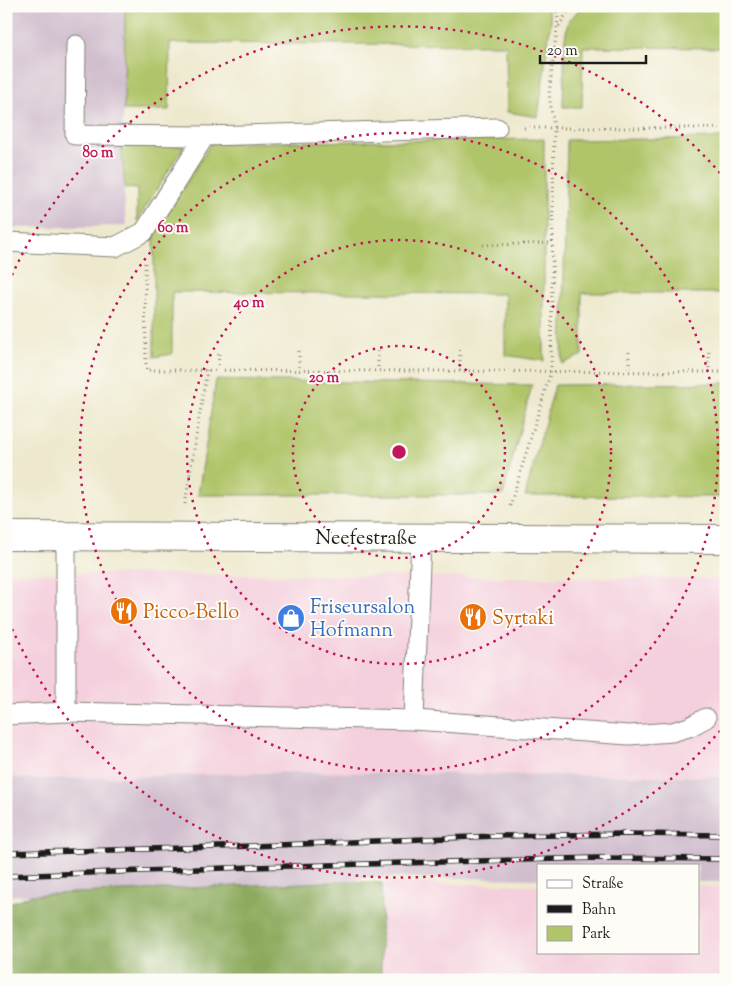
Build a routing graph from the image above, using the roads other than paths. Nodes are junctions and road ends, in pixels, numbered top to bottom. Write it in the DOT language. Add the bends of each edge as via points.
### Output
graph roads {
  1 [pos="76,45"];
  2 [pos="497,128"];
  3 [pos="205,136"];
  4 [pos="6,242"];
  5 [pos="6,536"];
  6 [pos="66,536"];
  7 [pos="421,538"];
  8 [pos="726,539"];
  9 [pos="66,712"];
  10 [pos="6,715"];
  11 [pos="706,718"];
  12 [pos="414,720"];
  1 -- 3 [label="lane" via="75,135"];
  2 -- 3 [label="lane"];
  3 -- 4 [label="lane" via="144,232 115,246"];
  5 -- 6 [label="street, Neefestraße"];
  6 -- 7 [label="street, Neefestraße"];
  6 -- 9 [label="lane"];
  7 -- 8 [label="street, Neefestraße"];
  7 -- 12 [label="lane"];
  9 -- 10 [label="lane"];
  9 -- 12 [label="lane"];
  11 -- 12 [label="lane" via="689,728 672,732 629,734"];
}
